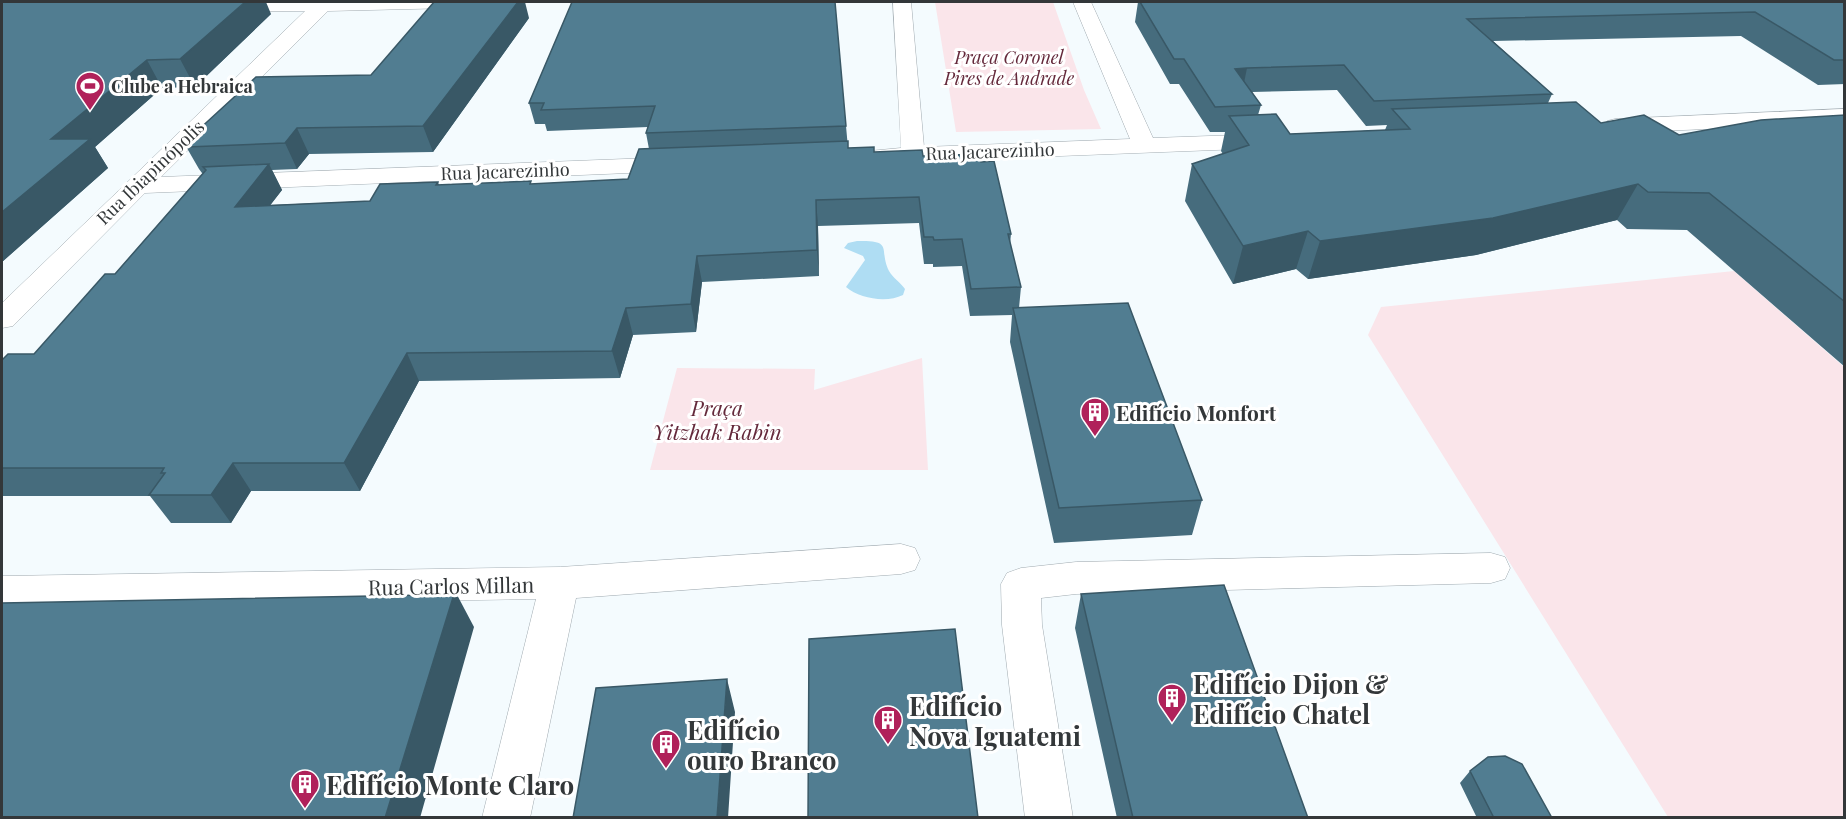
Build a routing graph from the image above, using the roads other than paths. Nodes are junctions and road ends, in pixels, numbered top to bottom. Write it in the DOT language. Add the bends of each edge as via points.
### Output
graph roads {
  1 [pos="452,2"];
  2 [pos="902,2"];
  3 [pos="1082,2"];
  4 [pos="324,4"];
  5 [pos="203,8"];
  6 [pos="1845,116"];
  7 [pos="1587,127"];
  8 [pos="1289,140"];
  9 [pos="1145,146"];
  10 [pos="913,154"];
  11 [pos="854,157"];
  12 [pos="700,163"];
  13 [pos="136,186"];
  14 [pos="2,319"];
  15 [pos="901,559"];
  16 [pos="1491,568"];
  17 [pos="560,583"];
  18 [pos="2,592"];
  19 [pos="506,818"];
  20 [pos="1049,818"];
  1 -- 4 [label="street"];
  2 -- 10 [label="street"];
  3 -- 9 [label="street"];
  4 -- 5 [label="street"];
  4 -- 13 [label="street, Rua Ibiapinópolis"];
  6 -- 7 [label="street"];
  8 -- 9 [label="street, Rua Jacarezinho"];
  9 -- 10 [label="street, Rua Jacarezinho"];
  10 -- 11 [label="street, Rua Jacarezinho"];
  12 -- 13 [label="street, Rua Jacarezinho"];
  13 -- 14 [label="street, Rua Ibiapinópolis"];
  15 -- 17 [label="street, Rua Carlos Millan"];
  16 -- 20 [label="street" via="1076,578 1021,584 1022,625"];
  17 -- 18 [label="street, Rua Carlos Millan"];
  17 -- 19 [label="street"];
}
